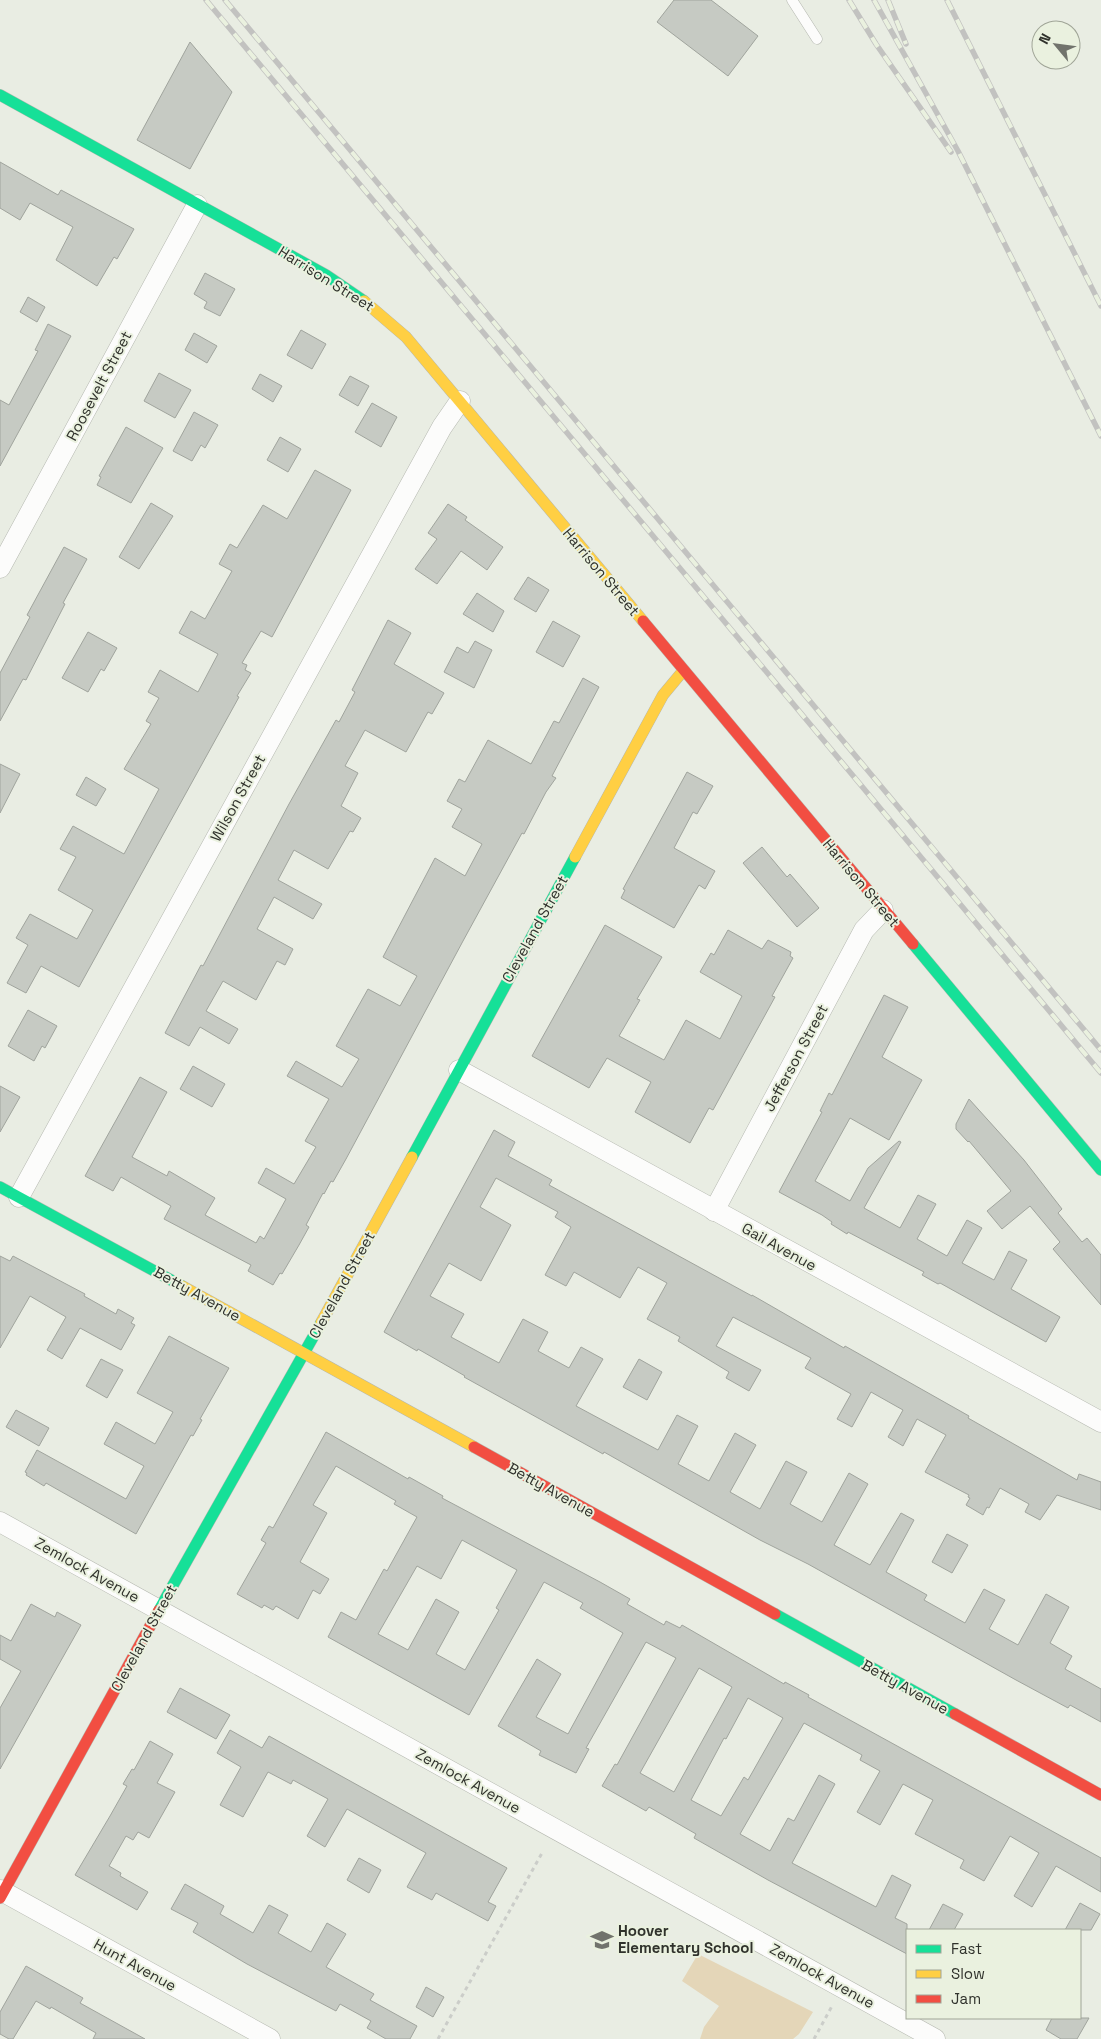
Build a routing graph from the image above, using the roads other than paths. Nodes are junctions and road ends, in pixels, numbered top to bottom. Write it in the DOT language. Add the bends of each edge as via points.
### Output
graph roads {
  1 [pos="792,0"];
  2 [pos="817,40"];
  3 [pos="0,95"];
  4 [pos="197,205"];
  5 [pos="460,401"];
  6 [pos="0,568"];
  7 [pos="683,671"];
  8 [pos="883,910"];
  9 [pos="459,1070"];
  10 [pos="1101,1170"];
  11 [pos="0,1187"];
  12 [pos="19,1197"];
  13 [pos="714,1211"];
  14 [pos="305,1353"];
  15 [pos="1101,1422"];
  16 [pos="0,1522"];
  17 [pos="160,1609"];
  18 [pos="1101,1795"];
  19 [pos="1,1893"];
  20 [pos="270,2039"];
  21 [pos="935,2039"];
  1 -- 2 [label="lane"];
  3 -- 4 [label="street, Harrison Street"];
  4 -- 5 [label="street, Harrison Street" via="354,293 406,338"];
  4 -- 6 [label="street, Roosevelt Street"];
  5 -- 7 [label="street, Harrison Street"];
  5 -- 12 [label="street, Wilson Street" via="442,427"];
  7 -- 8 [label="street, Harrison Street"];
  7 -- 9 [label="street, Cleveland Street" via="663,695"];
  8 -- 10 [label="street, Harrison Street"];
  8 -- 13 [label="street, Jefferson Street" via="864,930"];
  9 -- 13 [label="street, Gail Avenue"];
  9 -- 14 [label="street, Cleveland Street"];
  11 -- 12 [label="street, Betty Avenue"];
  12 -- 14 [label="street, Betty Avenue"];
  13 -- 15 [label="street, Gail Avenue"];
  14 -- 17 [label="street, Cleveland Street"];
  14 -- 18 [label="street, Betty Avenue"];
  16 -- 17 [label="street, Zemlock Avenue"];
  17 -- 19 [label="street, Cleveland Street"];
  17 -- 21 [label="street, Zemlock Avenue"];
  19 -- 20 [label="street, Hunt Avenue"];
}
